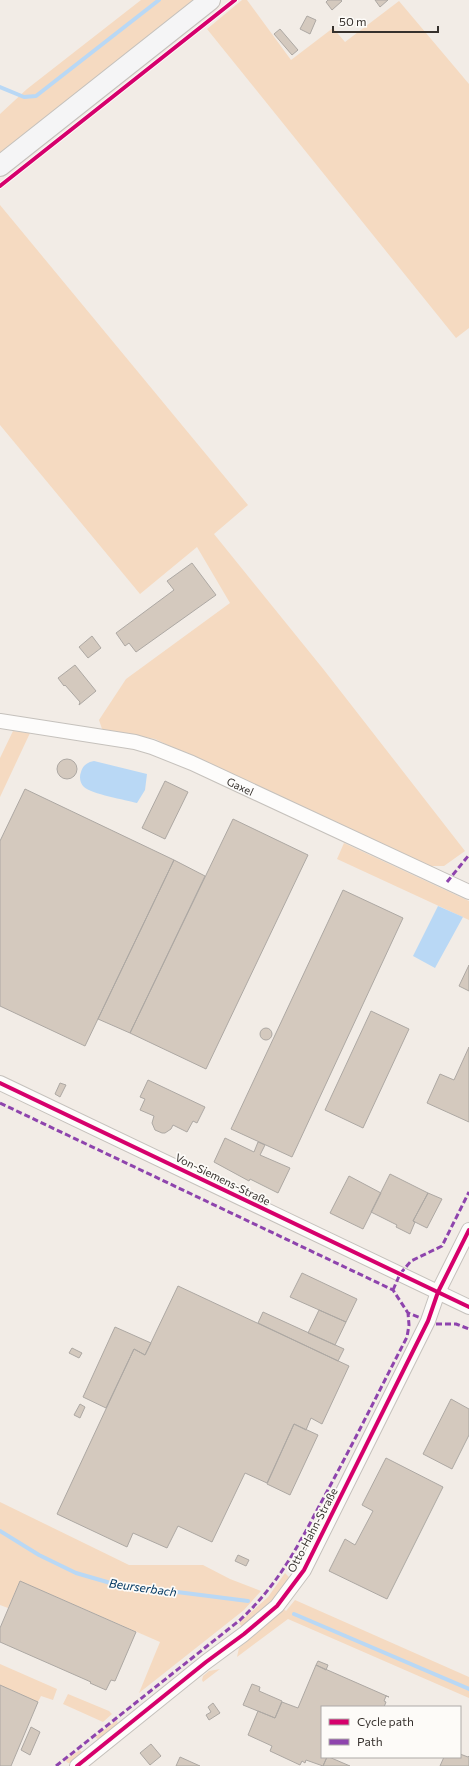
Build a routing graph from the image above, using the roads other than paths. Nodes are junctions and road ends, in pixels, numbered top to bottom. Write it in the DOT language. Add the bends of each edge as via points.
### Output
graph roads {
  1 [pos="210,0"];
  2 [pos="0,166"];
  3 [pos="0,721"];
  4 [pos="469,892"];
  5 [pos="0,1083"];
  6 [pos="469,1230"];
  7 [pos="438,1292"];
  8 [pos="469,1306"];
  9 [pos="77,1766"];
  1 -- 2 [label="street"];
  3 -- 4 [label="street, Gaxel" via="108,736 152,747 192,763"];
  5 -- 7 [label="street, Von-Siemens-Straße"];
  6 -- 7 [label="street, Otto-Hahn-Straße"];
  7 -- 8 [label="street, Von-Siemens-Straße"];
  7 -- 9 [label="street, Otto-Hahn-Straße" via="428,1320 304,1570 277,1606"];
}
